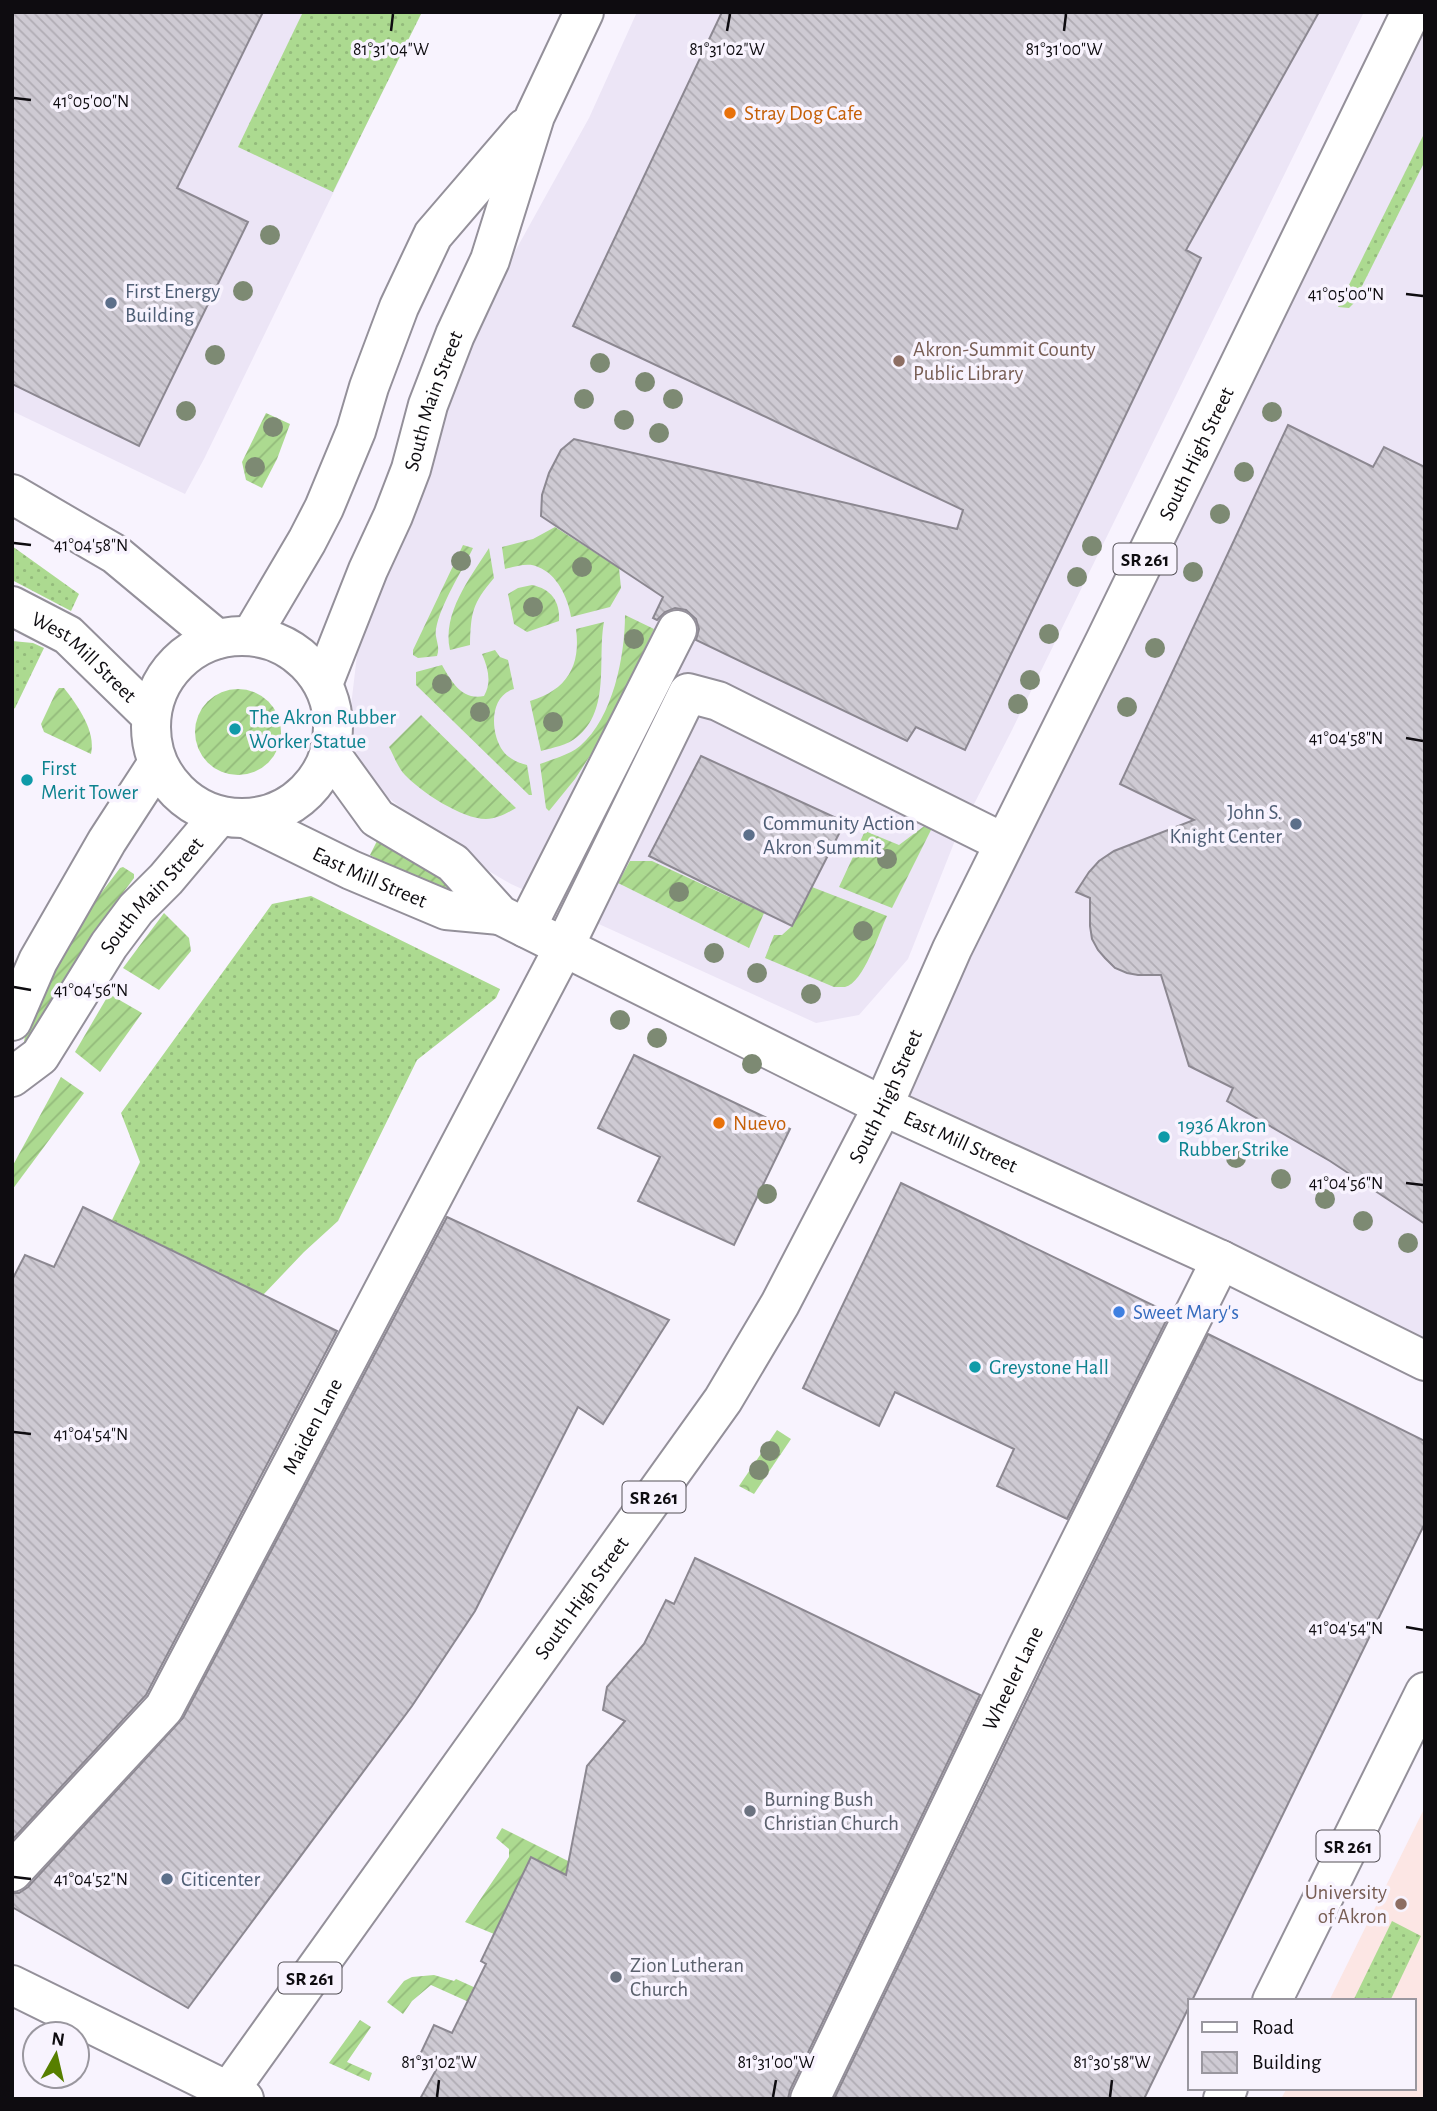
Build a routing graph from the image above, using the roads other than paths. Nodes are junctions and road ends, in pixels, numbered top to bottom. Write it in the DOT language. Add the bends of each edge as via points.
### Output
graph roads {
  1 [pos="583,12"];
  2 [pos="1410,12"];
  3 [pos="535,116"];
  4 [pos="12,494"];
  5 [pos="12,606"];
  6 [pos="677,630"];
  7 [pos="234,637"];
  8 [pos="323,684"];
  9 [pos="150,715"];
  10 [pos="330,753"];
  11 [pos="157,764"];
  12 [pos="233,817"];
  13 [pos="1004,843"];
  14 [pos="513,922"];
  15 [pos="564,947"];
  16 [pos="12,1021"];
  17 [pos="12,1077"];
  18 [pos="883,1107"];
  19 [pos="1222,1260"];
  20 [pos="1425,1361"];
  21 [pos="1425,1692"];
  22 [pos="12,1872"];
  23 [pos="12,1985"];
  24 [pos="1273,1999"];
  25 [pos="232,2096"];
  26 [pos="810,2099"];
  1 -- 3 [label="main road, South Main Street"];
  2 -- 13 [label="main road, South High Street / SR 261"];
  3 -- 7 [label="main road, South Main Street" via="433,235 399,307 324,508 307,541"];
  3 -- 8 [label="main road, South Main Street" via="490,260 455,335 428,405 411,469"];
  4 -- 7 [label="main road" via="115,554"];
  5 -- 9 [label="main road, West Mill Street" via="68,635"];
  6 -- 14 [label="main road"];
  7 -- 8 [label="main road" via="280,644 305,660"];
  7 -- 9 [label="main road" via="192,649 172,667 158,689"];
  8 -- 10 [label="main road" via="334,730"];
  9 -- 11 [label="main road"];
  10 -- 12 [label="main road" via="318,778 299,799 275,813"];
  10 -- 14 [label="main road, East Mill Street" via="377,818 453,863"];
  11 -- 12 [label="main road" via="172,787 193,805"];
  11 -- 16 [label="main road" via="38,961"];
  12 -- 14 [label="main road, East Mill Street" via="446,911"];
  12 -- 17 [label="main road, South Main Street" via="136,909 108,945 40,1056"];
  13 -- 15 [label="main road, Maiden Lane" via="718,701 688,693"];
  13 -- 18 [label="main road, South High Street / SR 261"];
  14 -- 15 [label="main road, East Mill Street"];
  15 -- 18 [label="main road, East Mill Street"];
  15 -- 22 [label="main road, Maiden Lane" via="164,1708"];
  18 -- 19 [label="main road, East Mill Street"];
  18 -- 25 [label="main road, South High Street / SR 261" via="780,1304 723,1400"];
  19 -- 20 [label="main road, East Mill Street"];
  19 -- 26 [label="main road, Wheeler Lane" via="1027,1648"];
  21 -- 24 [label="main road, SR 261"];
  23 -- 25 [label="main road"];
}
